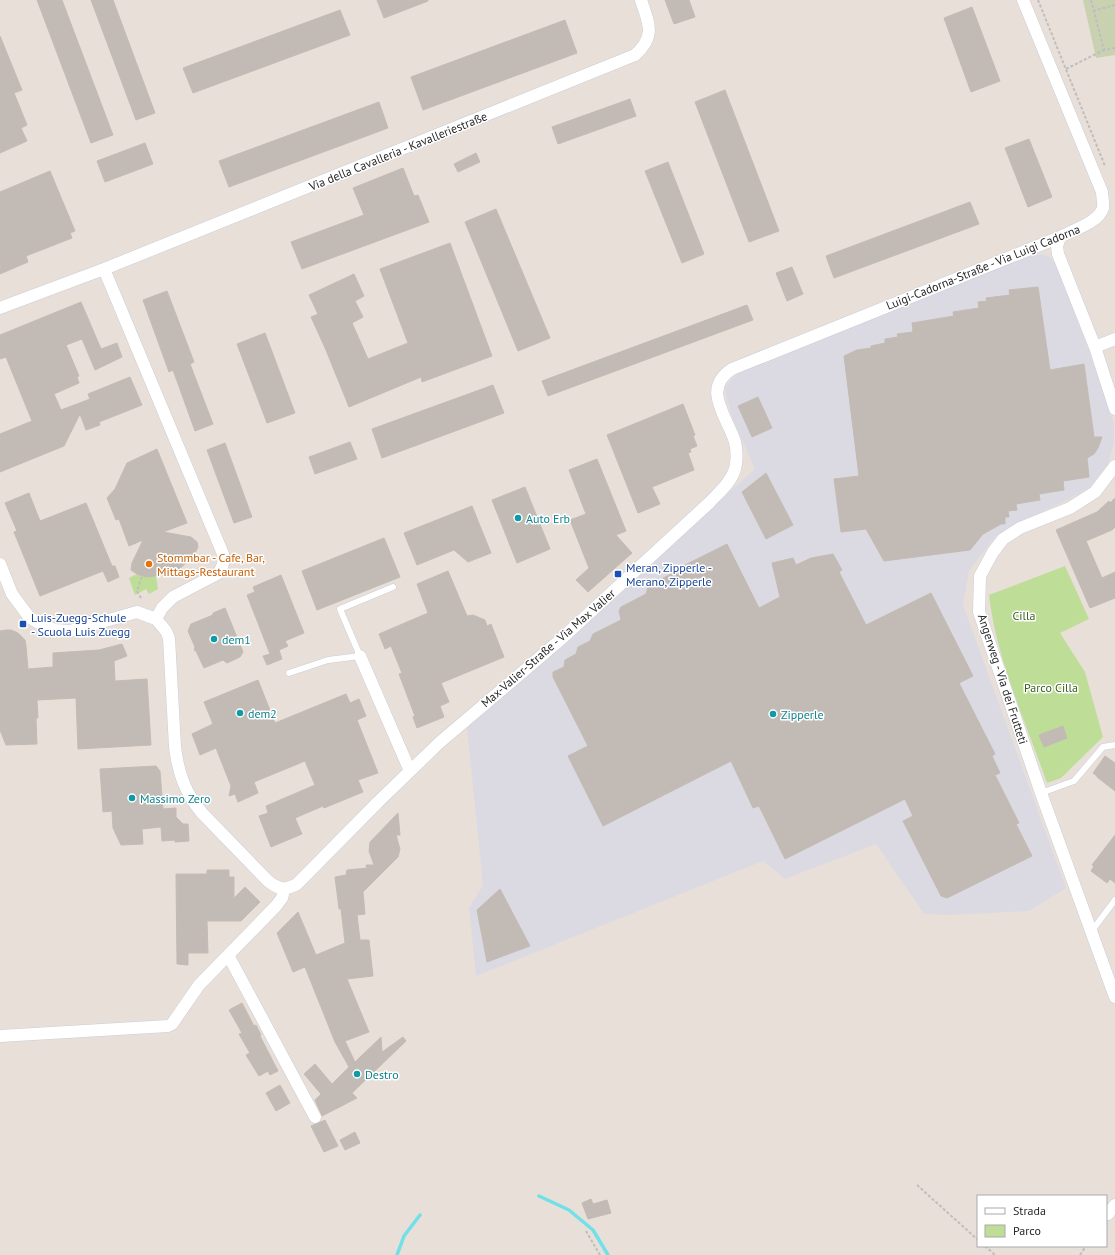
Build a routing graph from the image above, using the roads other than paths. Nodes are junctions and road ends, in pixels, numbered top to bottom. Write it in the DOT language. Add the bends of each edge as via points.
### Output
graph roads {
  1 [pos="641,0"];
  2 [pos="1023,0"];
  3 [pos="1060,237"];
  4 [pos="104,269"];
  5 [pos="0,308"];
  6 [pos="1115,339"];
  7 [pos="1095,347"];
  8 [pos="720,381"];
  9 [pos="1115,409"];
  10 [pos="1115,466"];
  11 [pos="0,564"];
  12 [pos="393,587"];
  13 [pos="156,619"];
  14 [pos="360,656"];
  15 [pos="289,673"];
  16 [pos="1115,745"];
  17 [pos="410,771"];
  18 [pos="1041,792"];
  19 [pos="284,890"];
  20 [pos="1115,900"];
  21 [pos="1091,932"];
  22 [pos="228,955"];
  23 [pos="1115,997"];
  24 [pos="0,1036"];
  25 [pos="315,1117"];
  1 -- 4 [label="street, Via della Cavalleria - Kavalleriestraße" via="650,26 643,48 635,55"];
  2 -- 3 [label="street, Luigi-Cadorna-Straße - Via Luigi Cadorna" via="1102,192 1103,206 1094,220"];
  3 -- 7 [label="street" via="1058,254"];
  3 -- 8 [label="street, Luigi-Cadorna-Straße - Via Luigi Cadorna" via="732,369"];
  4 -- 5 [label="street, Via della Cavalleria - Kavalleriestraße"];
  4 -- 13 [label="street" via="223,554 224,563 217,574 172,597"];
  6 -- 7 [label="street"];
  7 -- 9 [label="street"];
  8 -- 17 [label="street, Max-Valier-Straße - Via Max Valier" via="717,395 735,442 737,457 735,470 729,481 709,503 560,640 439,743"];
  10 -- 18 [label="street, Angerweg - Via dei Frutteti" via="1096,492 1070,508 1020,528 1003,539 992,552 980,576 979,612"];
  11 -- 13 [label="street" via="12,594 29,617 55,630 70,631 137,612"];
  12 -- 14 [label="lane" via="340,609"];
  13 -- 19 [label="street" via="169,638 177,765 186,790 192,802 268,881"];
  14 -- 15 [label="lane" via="328,660"];
  14 -- 17 [label="street"];
  16 -- 18 [label="lane" via="1103,747 1074,781"];
  17 -- 19 [label="street, Max-Valier-Straße - Via Max Valier" via="297,884"];
  18 -- 21 [label="street, Angerweg - Via dei Frutteti"];
  19 -- 22 [label="street" via="276,906"];
  20 -- 21 [label="lane"];
  21 -- 23 [label="street, Angerweg - Via dei Frutteti"];
  22 -- 24 [label="street" via="199,985 175,1022 168,1026"];
  22 -- 25 [label="street"];
}
